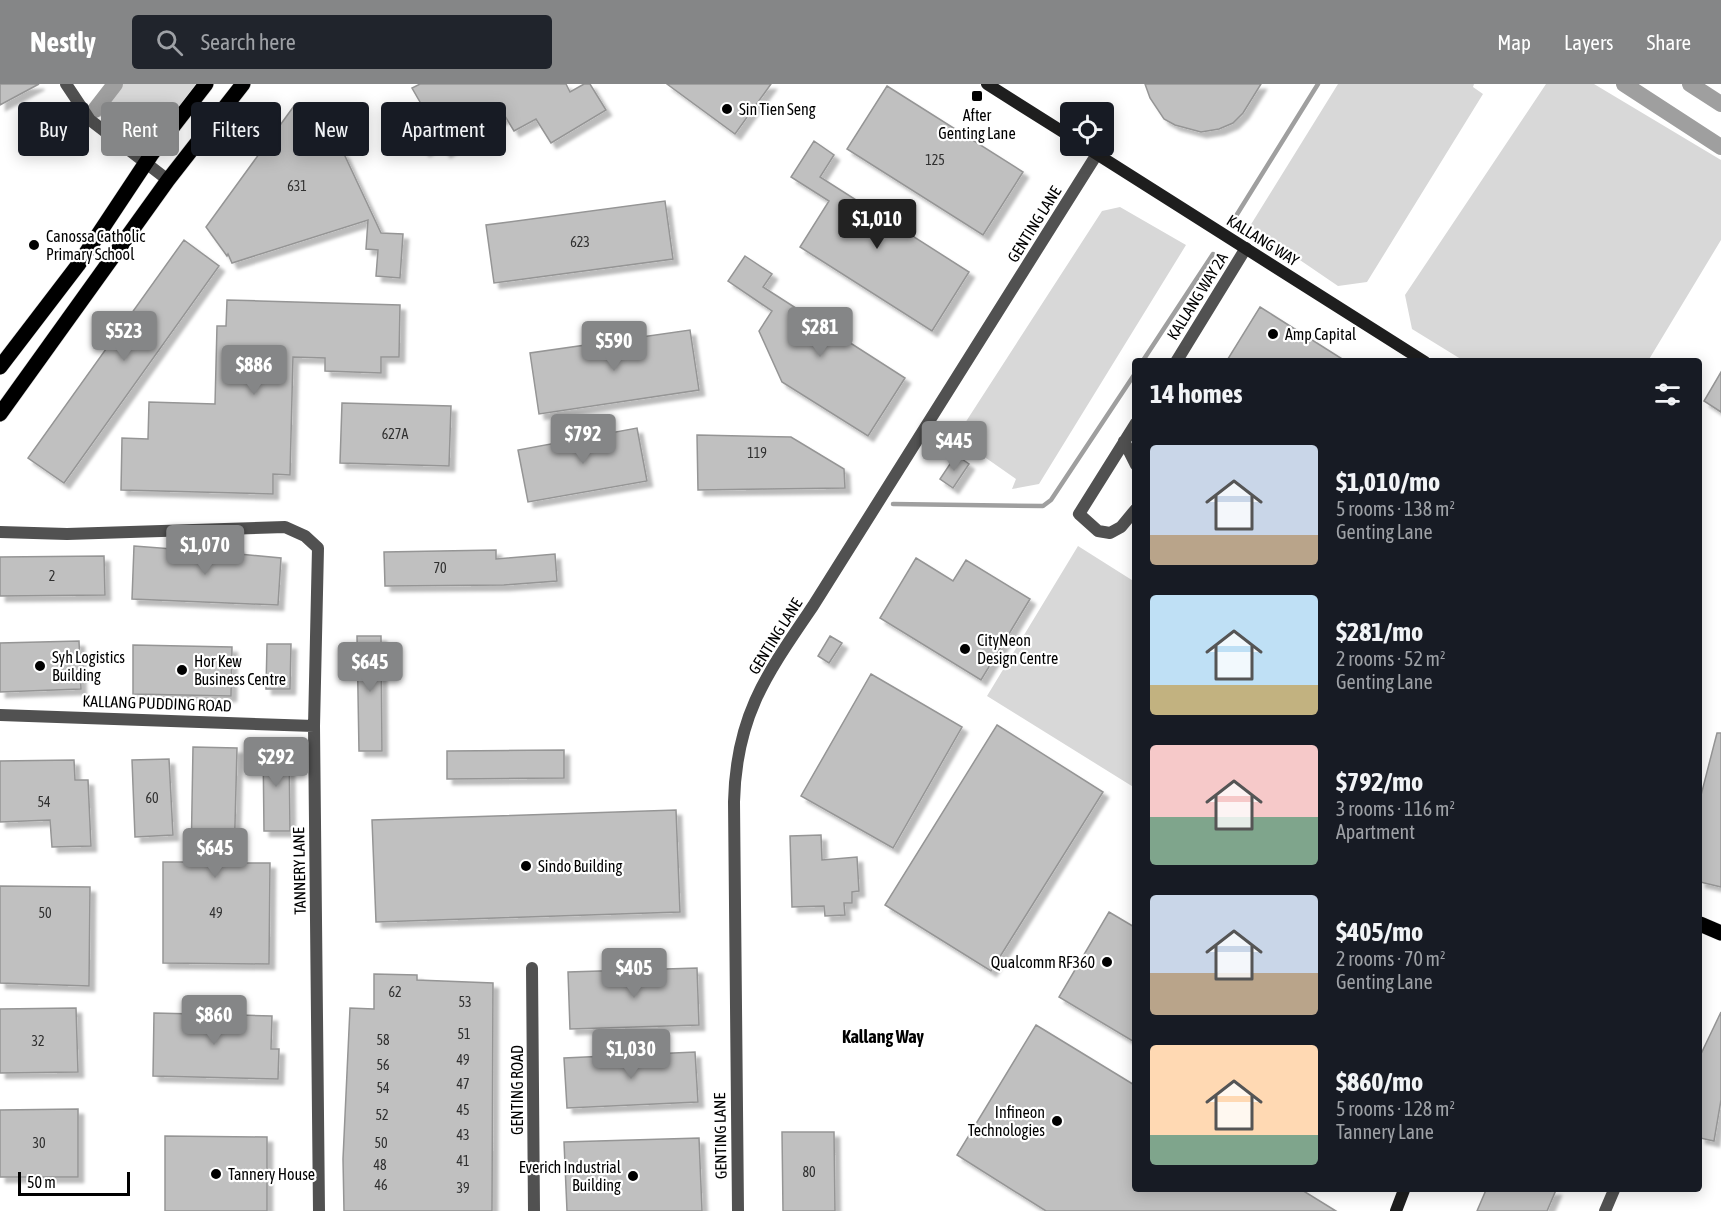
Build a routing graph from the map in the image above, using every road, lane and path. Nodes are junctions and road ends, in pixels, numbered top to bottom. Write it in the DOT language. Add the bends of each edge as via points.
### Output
graph roads {
  1 [pos="66,84"];
  2 [pos="206,84"];
  3 [pos="243,84"];
  4 [pos="987,84"];
  5 [pos="1060,130"];
  6 [pos="1096,156"];
  7 [pos="1100,156"];
  8 [pos="146,164"];
  9 [pos="168,180"];
  10 [pos="1246,248"];
  11 [pos="1178,358"];
  12 [pos="1419,358"];
  13 [pos="0,367"];
  14 [pos="0,414"];
  15 [pos="1132,429"];
  16 [pos="1124,441"];
  17 [pos="1132,457"];
  18 [pos="1132,514"];
  19 [pos="0,532"];
  20 [pos="0,715"];
  21 [pos="314,726"];
  22 [pos="1702,925"];
  23 [pos="1721,933"];
  24 [pos="532,968"];
  25 [pos="1403,1192"];
  26 [pos="1613,1192"];
  27 [pos="320,1211"];
  28 [pos="534,1211"];
  29 [pos="738,1211"];
  30 [pos="1396,1211"];
  31 [pos="1605,1211"];
  1 -- 8 [label="street" via="90,120"];
  2 -- 8 [label="main road"];
  3 -- 9 [label="main road"];
  4 -- 5 [label="street"];
  6 -- 29 [label="street, GENTING LANE" via="773,664 743,727 734,773"];
  7 -- 10 [label="street, KALLANG WAY"];
  8 -- 9 [label="street"];
  8 -- 13 [label="main road" via="78,265"];
  9 -- 14 [label="main road"];
  10 -- 11 [label="street, KALLANG WAY 2A"];
  10 -- 12 [label="street, KALLANG WAY"];
  15 -- 16 [label="street"];
  16 -- 17 [label="street"];
  16 -- 18 [label="street" via="1079,514 1098,531 1110,533"];
  19 -- 21 [label="street, TANNERY LANE" via="285,527 305,536 318,548"];
  20 -- 21 [label="street, KALLANG PUDDING ROAD"];
  21 -- 27 [label="street, TANNERY LANE"];
  22 -- 23 [label="main road"];
  24 -- 28 [label="street, GENTING ROAD"];
  25 -- 30 [label="street"];
  26 -- 31 [label="street"];
}
